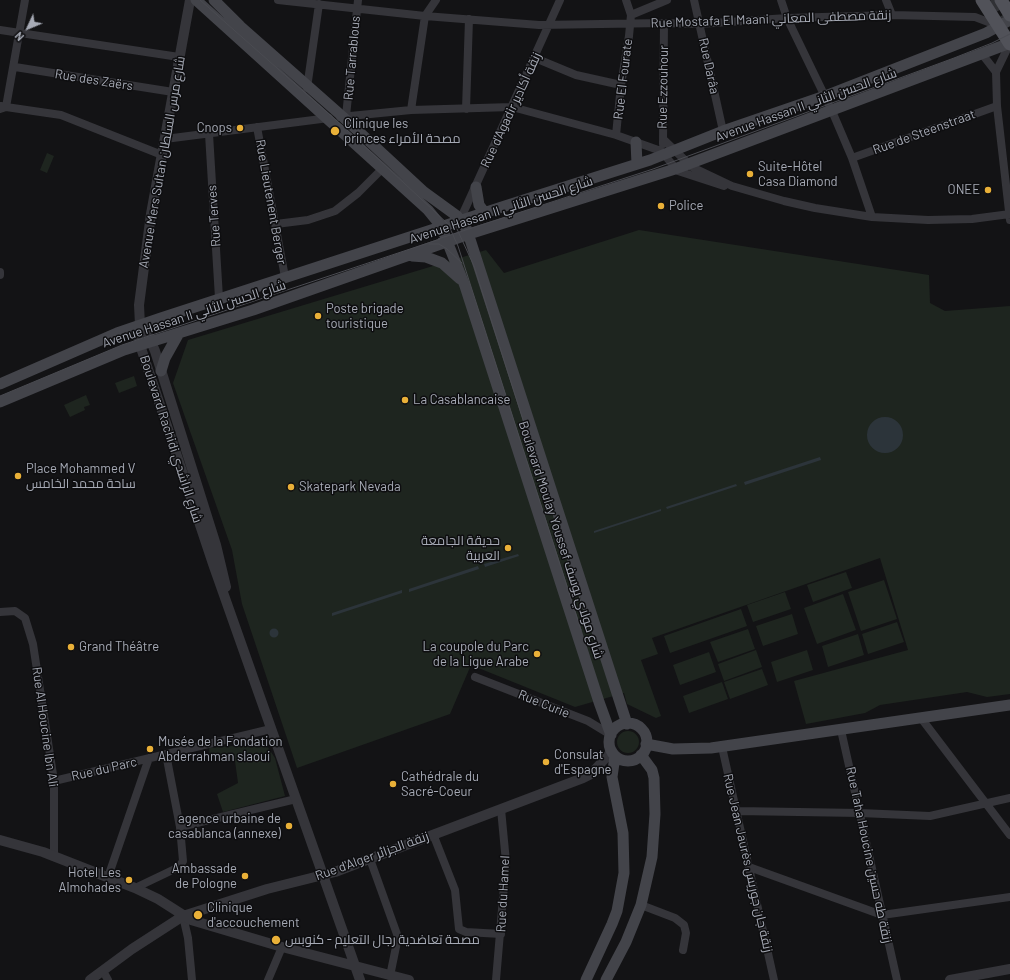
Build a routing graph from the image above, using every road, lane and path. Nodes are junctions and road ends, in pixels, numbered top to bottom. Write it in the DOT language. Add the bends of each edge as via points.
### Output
graph roads {
  1 [pos="25,0"];
  2 [pos="190,0"];
  3 [pos="196,0"];
  4 [pos="214,0"];
  5 [pos="278,0"];
  6 [pos="436,0"];
  7 [pos="560,0"];
  8 [pos="626,0"];
  9 [pos="667,0"];
  10 [pos="694,0"];
  11 [pos="781,0"];
  12 [pos="886,0"];
  13 [pos="982,0"];
  14 [pos="291,1"];
  15 [pos="319,4"];
  16 [pos="357,4"];
  17 [pos="892,15"];
  18 [pos="425,16"];
  19 [pos="787,18"];
  20 [pos="469,19"];
  21 [pos="630,19"];
  22 [pos="664,23"];
  23 [pos="1004,23"];
  24 [pos="699,24"];
  25 [pos="550,25"];
  26 [pos="0,30"];
  27 [pos="20,33"];
  28 [pos="1010,43"];
  29 [pos="982,54"];
  30 [pos="179,57"];
  31 [pos="535,58"];
  32 [pos="15,67"];
  33 [pos="996,72"];
  34 [pos="621,85"];
  35 [pos="307,86"];
  36 [pos="173,92"];
  37 [pos="825,96"];
  38 [pos="304,98"];
  39 [pos="997,106"];
  40 [pos="2,107"];
  41 [pos="512,107"];
  42 [pos="466,108"];
  43 [pos="410,110"];
  44 [pos="832,111"];
  45 [pos="344,117"];
  46 [pos="325,118"];
  47 [pos="257,127"];
  48 [pos="723,132"];
  49 [pos="209,134"];
  50 [pos="616,135"];
  51 [pos="164,139"];
  52 [pos="664,140"];
  53 [pos="636,142"];
  54 [pos="675,151"];
  55 [pos="662,153"];
  56 [pos="162,155"];
  57 [pos="852,158"];
  58 [pos="637,164"];
  59 [pos="689,164"];
  60 [pos="382,168"];
  61 [pos="675,169"];
  62 [pos="732,186"];
  63 [pos="476,187"];
  64 [pos="485,213"];
  65 [pos="1010,216"];
  66 [pos="872,217"];
  67 [pos="460,220"];
  68 [pos="276,224"];
  69 [pos="441,226"];
  70 [pos="469,234"];
  71 [pos="447,241"];
  72 [pos="400,258"];
  73 [pos="285,278"];
  74 [pos="465,286"];
  75 [pos="219,298"];
  76 [pos="140,325"];
  77 [pos="179,333"];
  78 [pos="152,341"];
  79 [pos="140,345"];
  80 [pos="161,371"];
  81 [pos="0,384"];
  82 [pos="0,402"];
  83 [pos="0,612"];
  84 [pos="236,630"];
  85 [pos="475,677"];
  86 [pos="1010,705"];
  87 [pos="921,718"];
  88 [pos="627,724"];
  89 [pos="271,729"];
  90 [pos="841,730"];
  91 [pos="611,735"];
  92 [pos="646,744"];
  93 [pos="722,747"];
  94 [pos="613,753"];
  95 [pos="166,754"];
  96 [pos="641,755"];
  97 [pos="149,758"];
  98 [pos="54,781"];
  99 [pos="1010,798"];
  100 [pos="296,799"];
  101 [pos="985,803"];
  102 [pos="501,809"];
  103 [pos="736,811"];
  104 [pos="860,813"];
  105 [pos="180,827"];
  106 [pos="433,834"];
  107 [pos="1010,835"];
  108 [pos="0,840"];
  109 [pos="54,856"];
  110 [pos="370,859"];
  111 [pos="749,867"];
  112 [pos="323,875"];
  113 [pos="108,877"];
  114 [pos="135,888"];
  115 [pos="1010,897"];
  116 [pos="641,905"];
  117 [pos="882,915"];
  118 [pos="183,916"];
  119 [pos="501,934"];
  120 [pos="282,947"];
  121 [pos="684,950"];
  122 [pos="356,966"];
  123 [pos="1010,970"];
  124 [pos="103,971"];
  125 [pos="390,976"];
  126 [pos="90,980"];
  127 [pos="108,980"];
  128 [pos="192,980"];
  129 [pos="268,980"];
  130 [pos="360,980"];
  131 [pos="409,980"];
  132 [pos="496,980"];
  133 [pos="586,980"];
  134 [pos="606,980"];
  135 [pos="774,980"];
  136 [pos="897,980"];
  137 [pos="950,980"];
  1 -- 27 [label="street"];
  2 -- 30 [label="street, Avenue Mers Sultan شارع مرس السلطان"];
  3 -- 38 [label="main road, Boulevard Moulay Youssef شارع مولاي يوسف"];
  4 -- 35 [label="main road, Boulevard Moulay Youssef شارع مولاي يوسف"];
  5 -- 14 [label="street, Rue Mostafa El Maani زنقة مصطفى المعاني"];
  6 -- 18 [label="street"];
  7 -- 25 [label="street, Rue d'Agadir زنقة أكادير"];
  8 -- 21 [label="street, Rue El Fourate"];
  9 -- 21 [label="street"];
  10 -- 24 [label="street, Rue Darâa"];
  11 -- 19 [label="street"];
  12 -- 17 [label="street"];
  13 -- 23 [label="main road"];
  14 -- 15 [label="street, Rue Mostafa El Maani زنقة مصطفى المعاني"];
  15 -- 16 [label="street, Rue Mostafa El Maani زنقة مصطفى المعاني"];
  15 -- 35 [label="street"];
  16 -- 18 [label="street, Rue Mostafa El Maani زنقة مصطفى المعاني"];
  16 -- 45 [label="street, Rue Tarrablous"];
  17 -- 19 [label="street, Rue Mostafa El Maani زنقة مصطفى المعاني"];
  17 -- 23 [label="street, Rue Mostafa El Maani زنقة مصطفى المعاني" via="975,17"];
  18 -- 20 [label="street, Rue Mostafa El Maani زنقة مصطفى المعاني"];
  18 -- 43 [label="street"];
  19 -- 24 [label="street, Rue Mostafa El Maani زنقة مصطفى المعاني"];
  19 -- 37 [label="street"];
  20 -- 25 [label="street, Rue Mostafa El Maani زنقة مصطفى المعاني"];
  20 -- 42 [label="street"];
  21 -- 22 [label="street, Rue Mostafa El Maani زنقة مصطفى المعاني"];
  21 -- 25 [label="street, Rue Mostafa El Maani زنقة مصطفى المعاني"];
  21 -- 34 [label="street, Rue El Fourate"];
  22 -- 24 [label="street, Rue Mostafa El Maani زنقة مصطفى المعاني"];
  22 -- 52 [label="street, Rue Ezzouhour"];
  23 -- 28 [label="main road"];
  23 -- 37 [label="main road, Avenue Hassan II شارع الحسن الثاني"];
  24 -- 48 [label="street, Rue Darâa"];
  25 -- 31 [label="street, Rue d'Agadir زنقة أكادير"];
  26 -- 27 [label="street"];
  27 -- 30 [label="street"];
  27 -- 32 [label="street"];
  28 -- 29 [label="main road, Avenue Hassan II شارع الحسن الثاني"];
  28 -- 33 [label="street"];
  29 -- 33 [label="street"];
  29 -- 44 [label="main road, Avenue Hassan II شارع الحسن الثاني"];
  30 -- 36 [label="street, Avenue Mers Sultan شارع مرس السلطان"];
  31 -- 34 [label="street" via="572,74"];
  31 -- 41 [label="street, Rue d'Agadir زنقة أكادير"];
  32 -- 36 [label="street, Rue des Zaërs"];
  32 -- 40 [label="street"];
  33 -- 39 [label="street"];
  34 -- 50 [label="street, Rue El Fourate"];
  35 -- 38 [label="street"];
  35 -- 45 [label="main road, Boulevard Moulay Youssef شارع مولاي يوسف"];
  36 -- 51 [label="street, Avenue Mers Sultan شارع مرس السلطان"];
  37 -- 44 [label="street"];
  37 -- 48 [label="main road, Avenue Hassan II شارع الحسن الثاني"];
  38 -- 46 [label="main road, Boulevard Moulay Youssef شارع مولاي يوسف"];
  39 -- 57 [label="street, Rue de Steenstraat"];
  39 -- 65 [label="street"];
  40 -- 56 [label="street" via="61,115"];
  41 -- 42 [label="street"];
  41 -- 50 [label="street"];
  41 -- 63 [label="street, Rue d'Agadir زنقة أكادير"];
  42 -- 43 [label="street"];
  43 -- 45 [label="street"];
  44 -- 57 [label="street"];
  44 -- 59 [label="main road, Avenue Hassan II شارع الحسن الثاني"];
  45 -- 46 [label="street"];
  45 -- 67 [label="main road, Boulevard Moulay Youssef شارع مولاي يوسف" via="424,192"];
  46 -- 47 [label="street"];
  46 -- 60 [label="main road, Boulevard Moulay Youssef شارع مولاي يوسف"];
  47 -- 49 [label="street"];
  47 -- 68 [label="street, Rue Lieutenent Berger"];
  48 -- 54 [label="main road, Avenue Hassan II شارع الحسن الثاني"];
  49 -- 51 [label="street"];
  49 -- 75 [label="street, Rue Terves"];
  50 -- 53 [label="street"];
  51 -- 56 [label="street, Avenue Mers Sultan شارع مرس السلطان"];
  52 -- 54 [label="street"];
  52 -- 55 [label="street, Rue Ezzouhour"];
  53 -- 55 [label="street"];
  53 -- 58 [label="main road"];
  54 -- 55 [label="main road, Avenue Hassan II شارع الحسن الثاني"];
  54 -- 59 [label="street"];
  55 -- 58 [label="main road, Avenue Hassan II شارع الحسن الثاني"];
  55 -- 61 [label="street"];
  56 -- 76 [label="street, Avenue Mers Sultan شارع مرس السلطان" via="139,305"];
  57 -- 66 [label="street"];
  58 -- 64 [label="main road, Avenue Hassan II شارع الحسن الثاني"];
  59 -- 61 [label="main road, Avenue Hassan II شارع الحسن الثاني"];
  59 -- 62 [label="street"];
  60 -- 68 [label="street" via="358,194 335,211 308,220"];
  60 -- 69 [label="main road, Boulevard Moulay Youssef شارع مولاي يوسف" via="428,210"];
  61 -- 62 [label="street"];
  61 -- 70 [label="main road, Avenue Hassan II شارع الحسن الثاني"];
  62 -- 66 [label="street" via="792,203 843,214"];
  63 -- 64 [label="main road" via="479,205"];
  63 -- 67 [label="street, Rue d'Agadir زنقة أكادير"];
  64 -- 67 [label="main road, Avenue Hassan II شارع الحسن الثاني"];
  65 -- 66 [label="street" via="951,220"];
  67 -- 69 [label="main road, Avenue Hassan II شارع الحسن الثاني"];
  67 -- 70 [label="main road, Boulevard Moulay Youssef شارع مولاي يوسف"];
  68 -- 73 [label="street, Rue Lieutenent Berger"];
  69 -- 71 [label="main road, Boulevard Moulay Youssef شارع مولاي يوسف"];
  69 -- 73 [label="main road, Avenue Hassan II شارع الحسن الثاني"];
  70 -- 71 [label="main road, Avenue Hassan II شارع الحسن الثاني"];
  70 -- 88 [label="main road, Boulevard Moulay Youssef شارع مولاي يوسف"];
  71 -- 72 [label="main road, Avenue Hassan II شارع الحسن الثاني"];
  71 -- 74 [label="main road, Boulevard Moulay Youssef شارع مولاي يوسف"];
  72 -- 74 [label="main road" via="416,255 435,260 456,274"];
  72 -- 77 [label="main road, Avenue Hassan II شارع الحسن الثاني"];
  73 -- 75 [label="main road, Avenue Hassan II شارع الحسن الثاني"];
  74 -- 91 [label="main road, Boulevard Moulay Youssef شارع مولاي يوسف"];
  75 -- 76 [label="main road, Avenue Hassan II شارع الحسن الثاني"];
  76 -- 78 [label="street, Boulevard Rachidi شارع الراشدي"];
  76 -- 79 [label="street, Boulevard Rachidi شارع الراشدي" via="137,333"];
  76 -- 81 [label="main road, Avenue Hassan II شارع الحسن الثاني"];
  77 -- 78 [label="main road, Avenue Hassan II شارع الحسن الثاني"];
  77 -- 80 [label="main road"];
  78 -- 79 [label="main road, Avenue Hassan II شارع الحسن الثاني"];
  78 -- 80 [label="street, Boulevard Rachidi شارع الراشدي"];
  79 -- 82 [label="main road, Avenue Hassan II شارع الحسن الثاني"];
  79 -- 84 [label="street, Boulevard Rachidi شارع الراشدي"];
  80 -- 84 [label="street, Boulevard Rachidi شارع الراشدي" via="221,562"];
  83 -- 98 [label="street, Rue Al Houcine Ibn Ali" via="15,611 28,622"];
  84 -- 89 [label="street, Boulevard Rachidi شارع الراشدي"];
  85 -- 91 [label="street, Rue Curie" via="588,721"];
  86 -- 87 [label="main road"];
  87 -- 90 [label="main road"];
  87 -- 101 [label="street"];
  88 -- 91 [label="main road" via="617,727"];
  88 -- 92 [label="main road" via="634,724 640,729 645,736"];
  89 -- 95 [label="street, Rue du Parc"];
  89 -- 100 [label="street, Boulevard Rachidi شارع الراشدي"];
  90 -- 93 [label="main road"];
  90 -- 104 [label="street, Rue Taha Houcine زنقة طه حسين"];
  91 -- 94 [label="main road" via="609,744"];
  92 -- 93 [label="main road" via="673,750"];
  92 -- 96 [label="main road"];
  93 -- 103 [label="street, Rue Jean Jaurès زنقة جان جوريس"];
  94 -- 96 [label="main road" via="628,760"];
  94 -- 102 [label="street, Rue d'Alger زنقة الجزائر" via="591,774"];
  94 -- 133 [label="main road" via="612,777 624,833 624,873 617,911"];
  95 -- 97 [label="street, Rue du Parc"];
  95 -- 105 [label="street"];
  96 -- 116 [label="main road" via="652,770 656,791 652,857"];
  97 -- 98 [label="street, Rue du Parc"];
  97 -- 113 [label="street"];
  98 -- 109 [label="street, Rue Al Houcine Ibn Ali"];
  99 -- 101 [label="street"];
  100 -- 105 [label="street"];
  100 -- 112 [label="street, Boulevard Rachidi شارع الراشدي"];
  101 -- 104 [label="street" via="930,816"];
  101 -- 107 [label="street"];
  102 -- 106 [label="street, Rue d'Alger زنقة الجزائر"];
  102 -- 119 [label="street, Rue du Hamel" via="506,862"];
  103 -- 104 [label="street"];
  103 -- 111 [label="street, Rue Jean Jaurès زنقة جان جوريس"];
  104 -- 117 [label="street, Rue Taha Houcine زنقة طه حسين"];
  105 -- 114 [label="street" via="183,857 181,865"];
  106 -- 110 [label="street, Rue d'Alger زنقة الجزائر"];
  106 -- 119 [label="street" via="455,890 460,929 466,932"];
  108 -- 109 [label="street"];
  109 -- 113 [label="street"];
  110 -- 112 [label="street, Rue d'Alger زنقة الجزائر"];
  110 -- 125 [label="street" via="398,937"];
  111 -- 117 [label="street"];
  111 -- 135 [label="street, Rue Jean Jaurès زنقة جان جوريس"];
  112 -- 118 [label="street, Rue d'Alger زنقة الجزائر" via="267,889"];
  112 -- 122 [label="street, Boulevard Rachidi شارع الراشدي"];
  113 -- 114 [label="street"];
  114 -- 118 [label="street"];
  115 -- 117 [label="street"];
  116 -- 121 [label="street" via="676,918 684,925"];
  116 -- 134 [label="main road" via="626,942"];
  117 -- 136 [label="street, Rue Taha Houcine زنقة طه حسين"];
  118 -- 120 [label="street"];
  118 -- 124 [label="street, Rue d'Alger زنقة الجزائر"];
  118 -- 128 [label="street"];
  119 -- 132 [label="street, Rue du Hamel"];
  120 -- 122 [label="street"];
  120 -- 129 [label="street"];
  122 -- 125 [label="street"];
  122 -- 130 [label="street, Boulevard Rachidi شارع الراشدي"];
  123 -- 137 [label="street"];
  124 -- 126 [label="street, Rue d'Alger زنقة الجزائر"];
  124 -- 127 [label="street"];
  125 -- 131 [label="street"];
}
